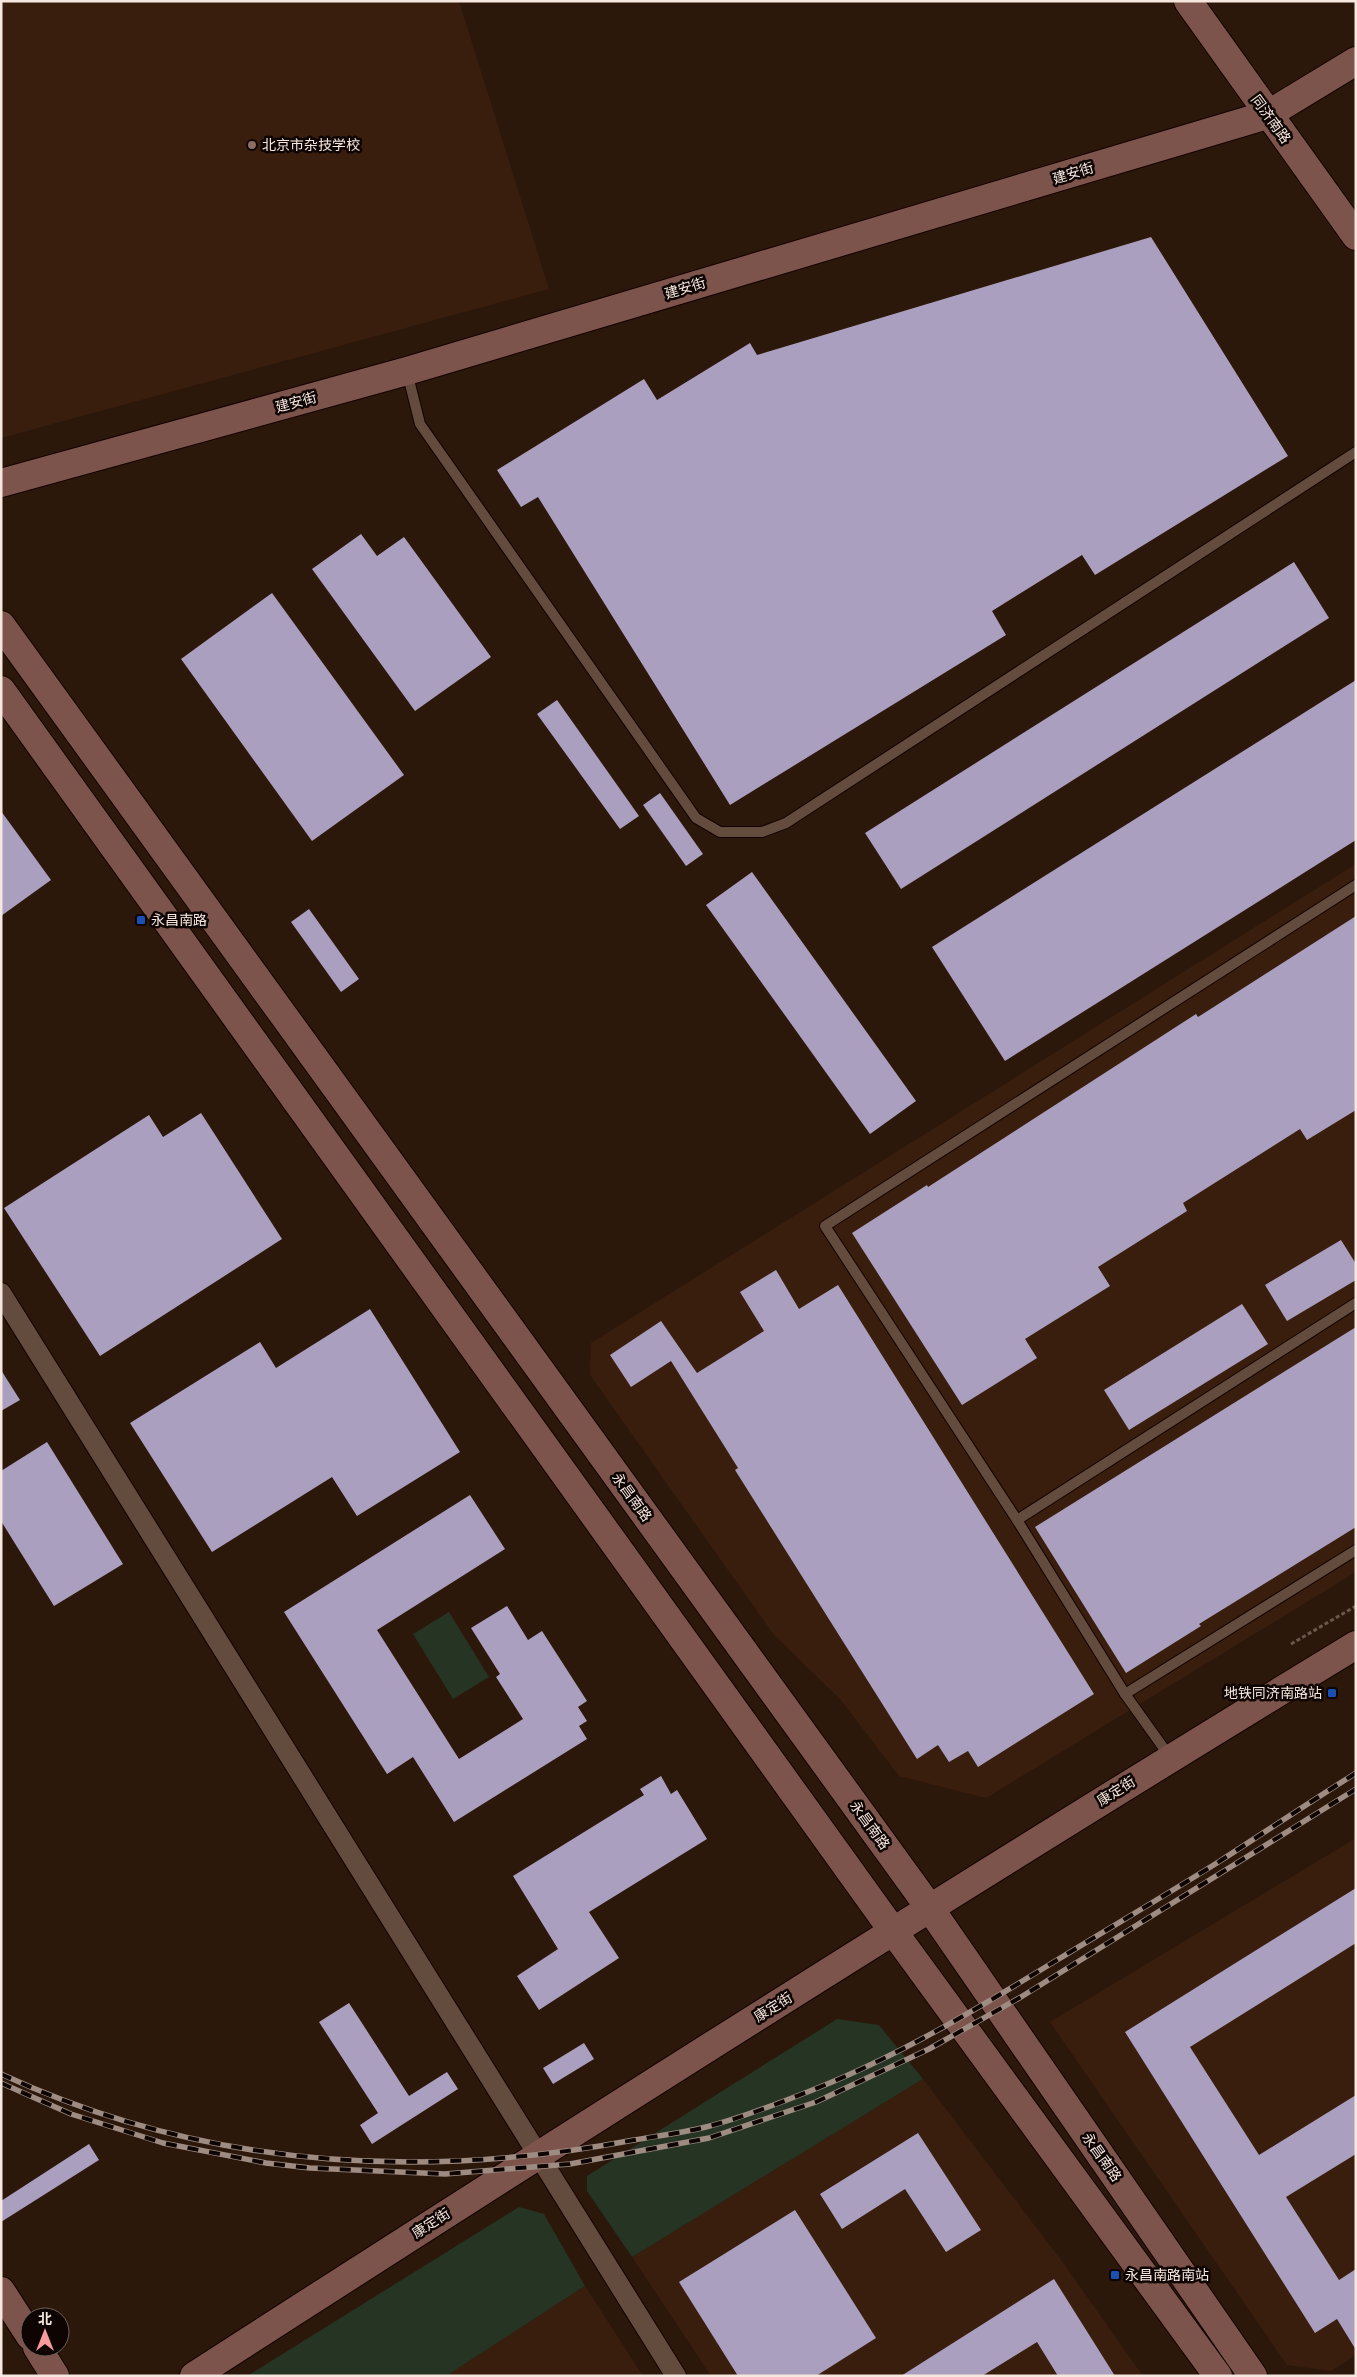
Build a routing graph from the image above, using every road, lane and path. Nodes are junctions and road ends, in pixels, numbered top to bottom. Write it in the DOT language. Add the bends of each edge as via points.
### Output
graph roads {
  1 [pos="1188,1"];
  2 [pos="1356,61"];
  3 [pos="1267,115"];
  4 [pos="1356,236"];
  5 [pos="407,371"];
  6 [pos="1356,452"];
  7 [pos="1,483"];
  8 [pos="1,625"];
  9 [pos="1,690"];
  10 [pos="1356,885"];
  11 [pos="1,1293"];
  12 [pos="1356,1304"];
  13 [pos="1018,1520"];
  14 [pos="1356,1550"];
  15 [pos="1356,1606"];
  16 [pos="1291,1644"];
  17 [pos="1356,1645"];
  18 [pos="1125,1694"];
  19 [pos="1170,1758"];
  20 [pos="929,1907"];
  21 [pos="894,1931"];
  22 [pos="538,2154"];
  23 [pos="1,2291"];
  24 [pos="20,2320"];
  25 [pos="43,2357"];
  26 [pos="55,2376"];
  27 [pos="194,2376"];
  28 [pos="676,2376"];
  29 [pos="1218,2376"];
  30 [pos="1254,2376"];
  1 -- 3 [label="street, 同济南路"];
  2 -- 3 [label="street, 建安街"];
  3 -- 4 [label="street, 同济南路"];
  3 -- 5 [label="street, 建安街"];
  5 -- 6 [label="lane" via="420,424 696,818 720,832 762,832 786,823"];
  5 -- 7 [label="street, 建安街"];
  8 -- 20 [label="street, 永昌南路"];
  9 -- 21 [label="street"];
  10 -- 13 [label="lane" via="825,1226"];
  11 -- 22 [label="street"];
  12 -- 13 [label="lane"];
  13 -- 18 [label="lane"];
  14 -- 18 [label="lane"];
  15 -- 16 [label="path"];
  17 -- 19 [label="street, 康定街"];
  18 -- 19 [label="lane"];
  19 -- 20 [label="street, 康定街"];
  20 -- 21 [label="street, 康定街"];
  20 -- 30 [label="street, 永昌南路"];
  21 -- 22 [label="street, 康定街"];
  21 -- 29 [label="street"];
  22 -- 27 [label="street, 康定街"];
  22 -- 28 [label="street"];
  23 -- 24 [label="street"];
  25 -- 26 [label="street"];
}
